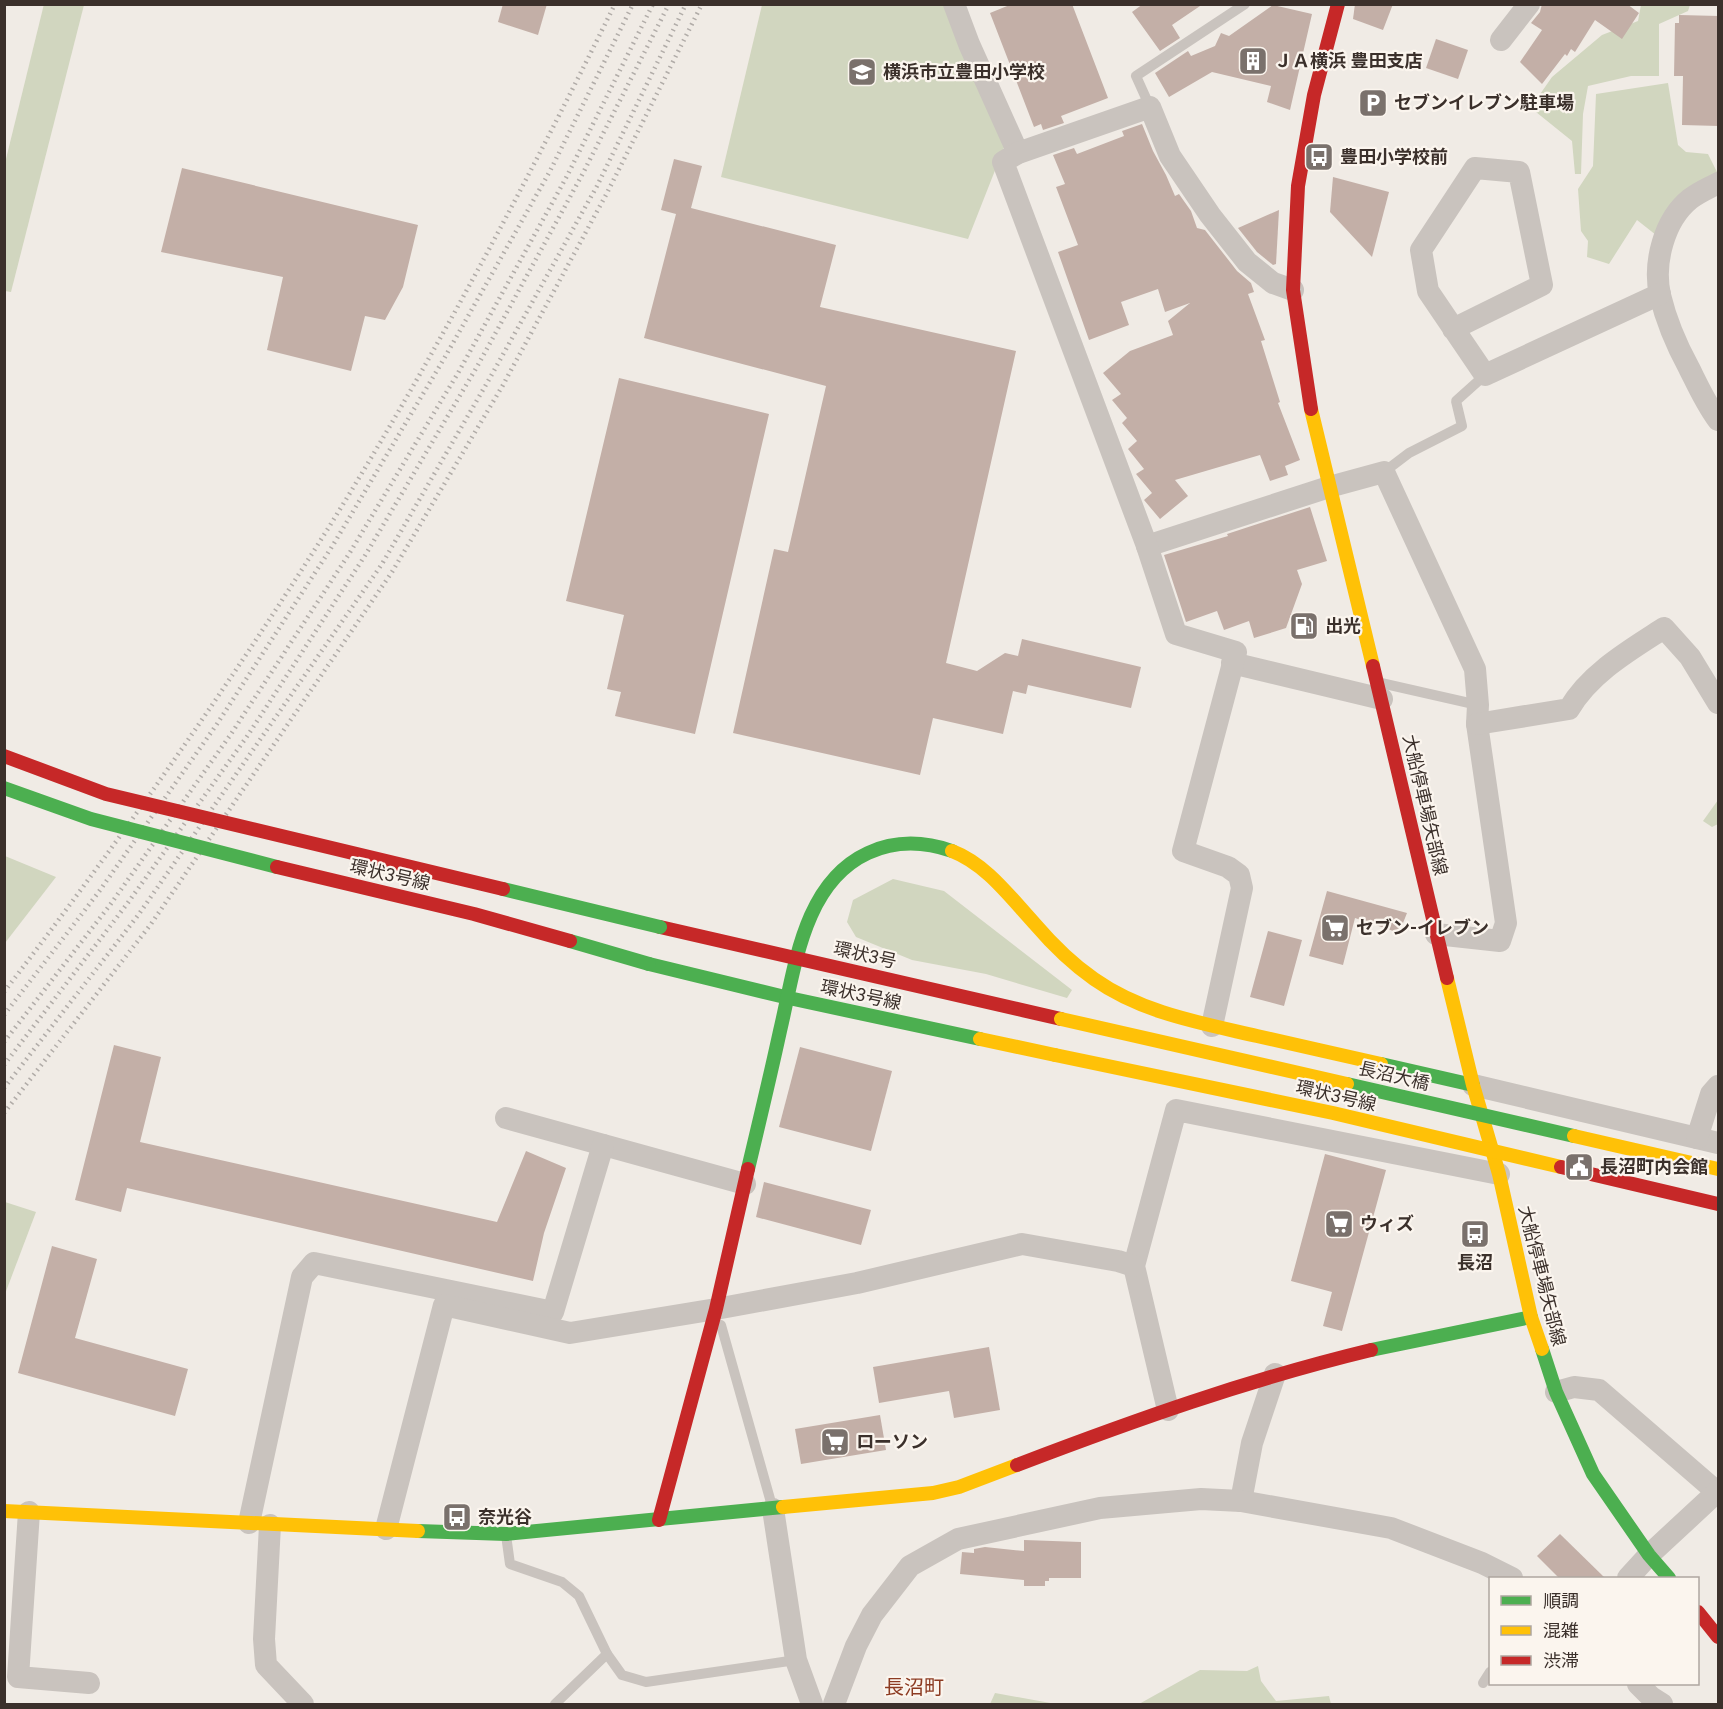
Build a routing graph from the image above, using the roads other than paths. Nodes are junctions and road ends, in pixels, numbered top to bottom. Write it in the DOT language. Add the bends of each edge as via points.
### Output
graph roads {
  1 [pos="954,4"];
  2 [pos="1245,4"];
  3 [pos="1529,4"];
  4 [pos="1334,8"];
  5 [pos="1501,40"];
  6 [pos="1150,107"];
  7 [pos="1018,153"];
  8 [pos="1719,183"];
  9 [pos="1293,290"];
  10 [pos="1660,294"];
  11 [pos="1453,329"];
  12 [pos="1485,375"];
  13 [pos="1719,420"];
  14 [pos="1384,472"];
  15 [pos="1329,487"];
  16 [pos="1147,546"];
  17 [pos="1232,663"];
  18 [pos="1380,691"];
  19 [pos="1719,703"];
  20 [pos="1478,715"];
  21 [pos="4,756"];
  22 [pos="4,788"];
  23 [pos="660,927"];
  24 [pos="1437,934"];
  25 [pos="797,958"];
  26 [pos="789,998"];
  27 [pos="1061,1020"];
  28 [pos="1212,1026"];
  29 [pos="1473,1085"];
  30 [pos="1719,1086"];
  31 [pos="506,1118"];
  32 [pos="1708,1140"];
  33 [pos="603,1146"];
  34 [pos="1719,1169"];
  35 [pos="1499,1174"];
  36 [pos="745,1184"];
  37 [pos="1719,1204"];
  38 [pos="1134,1266"];
  39 [pos="716,1309"];
  40 [pos="1531,1317"];
  41 [pos="1275,1374"];
  42 [pos="1556,1392"];
  43 [pos="1168,1410"];
  44 [pos="1718,1492"];
  45 [pos="1241,1502"];
  46 [pos="773,1509"];
  47 [pos="4,1511"];
  48 [pos="29,1512"];
  49 [pos="659,1520"];
  50 [pos="259,1524"];
  51 [pos="386,1529"];
  52 [pos="506,1534"];
  53 [pos="1649,1555"];
  54 [pos="1510,1577"];
  55 [pos="1629,1577"];
  56 [pos="1668,1577"];
  57 [pos="1699,1613"];
  58 [pos="1719,1636"];
  59 [pos="606,1654"];
  60 [pos="795,1660"];
  61 [pos="1489,1675"];
  62 [pos="89,1683"];
  63 [pos="1483,1683"];
  64 [pos="1640,1685"];
  65 [pos="303,1704"];
  66 [pos="555,1704"];
  67 [pos="812,1704"];
  68 [pos="834,1704"];
  69 [pos="1662,1704"];
  1 -- 7 [label="street"];
  2 -- 6 [label="lane" via="1136,76"];
  3 -- 5 [label="street"];
  4 -- 9 [label="street, 大船停車場矢部線" via="1298,186"];
  6 -- 7 [label="street"];
  6 -- 9 [label="street" via="1170,156 1210,215 1247,262 1273,283"];
  7 -- 16 [label="street" via="1003,162"];
  8 -- 10 [label="street" via="1689,200 1671,223 1659,257"];
  9 -- 15 [label="street, 大船停車場矢部線" via="1309,400"];
  10 -- 12 [label="street"];
  10 -- 13 [label="street" via="1680,352"];
  11 -- 11 [label="street" via="1428,291 1421,250 1475,168 1519,172 1542,285"];
  11 -- 12 [label="street"];
  12 -- 14 [label="lane" via="1456,400 1462,426 1409,453"];
  14 -- 15 [label="street"];
  14 -- 20 [label="street" via="1475,669"];
  15 -- 16 [label="street"];
  15 -- 18 [label="street, 大船停車場矢部線"];
  16 -- 17 [label="street" via="1176,634 1236,652"];
  17 -- 18 [label="street"];
  17 -- 28 [label="street" via="1183,851 1228,867 1239,875 1242,888"];
  18 -- 20 [label="lane"];
  18 -- 24 [label="street, 大船停車場矢部線"];
  19 -- 20 [label="street" via="1690,657 1664,628 1619,657 1578,693 1569,709"];
  20 -- 24 [label="street" via="1506,923 1500,941"];
  21 -- 23 [label="street, 環状3号線, bridge" via="106,794"];
  22 -- 26 [label="street, 環状3号線, bridge" via="102,822 229,856 474,914 649,964"];
  23 -- 25 [label="street, 環状3号"];
  24 -- 29 [label="street, 大船停車場矢部線"];
  25 -- 26 [label="street"];
  25 -- 27 [label="street, 環状3号"];
  25 -- 28 [label="street" via="816,903 844,867 885,846 925,843 966,857 991,877 1053,944 1092,978 1152,1008"];
  26 -- 36 [label="street"];
  26 -- 37 [label="street, 環状3号線, bridge" via="1333,1113"];
  27 -- 34 [label="street, 長沼大橋, bridge"];
  28 -- 29 [label="street"];
  29 -- 32 [label="street"];
  29 -- 35 [label="street, 大船停車場矢部線"];
  30 -- 32 [label="street" via="1711,1094"];
  31 -- 33 [label="street"];
  33 -- 36 [label="street"];
  33 -- 50 [label="street" via="553,1312 314,1263 302,1277"];
  35 -- 38 [label="street" via="1176,1110"];
  35 -- 40 [label="street, 大船停車場矢部線"];
  36 -- 39 [label="street"];
  38 -- 39 [label="street" via="1022,1244 857,1283"];
  38 -- 43 [label="street"];
  39 -- 46 [label="lane"];
  39 -- 49 [label="street"];
  39 -- 51 [label="street" via="570,1333 444,1305"];
  40 -- 41 [label="street" via="1404,1342"];
  40 -- 42 [label="street, 大船停車場矢部線"];
  41 -- 43 [label="street"];
  41 -- 45 [label="street" via="1252,1443"];
  42 -- 44 [label="street" via="1574,1387 1599,1390"];
  42 -- 53 [label="street, 大船停車場矢部線" via="1593,1474"];
  43 -- 46 [label="street" via="959,1487"];
  44 -- 53 [label="street"];
  45 -- 54 [label="street" via="1391,1528"];
  45 -- 68 [label="street" via="1201,1499 1100,1508 958,1539 910,1566 872,1615"];
  46 -- 49 [label="street"];
  46 -- 60 [label="street"];
  47 -- 48 [label="street"];
  48 -- 50 [label="street"];
  48 -- 62 [label="street" via="18,1677"];
  49 -- 52 [label="street"];
  50 -- 51 [label="street"];
  50 -- 65 [label="street" via="266,1665"];
  51 -- 52 [label="street"];
  52 -- 59 [label="lane" via="510,1564 562,1582 579,1596"];
  53 -- 55 [label="street"];
  53 -- 56 [label="street, 大船停車場矢部線"];
  57 -- 58 [label="street"];
  59 -- 60 [label="lane" via="622,1675 646,1682"];
  59 -- 66 [label="lane"];
  60 -- 67 [label="street"];
  61 -- 63 [label="lane"];
  64 -- 69 [label="street"];
}
